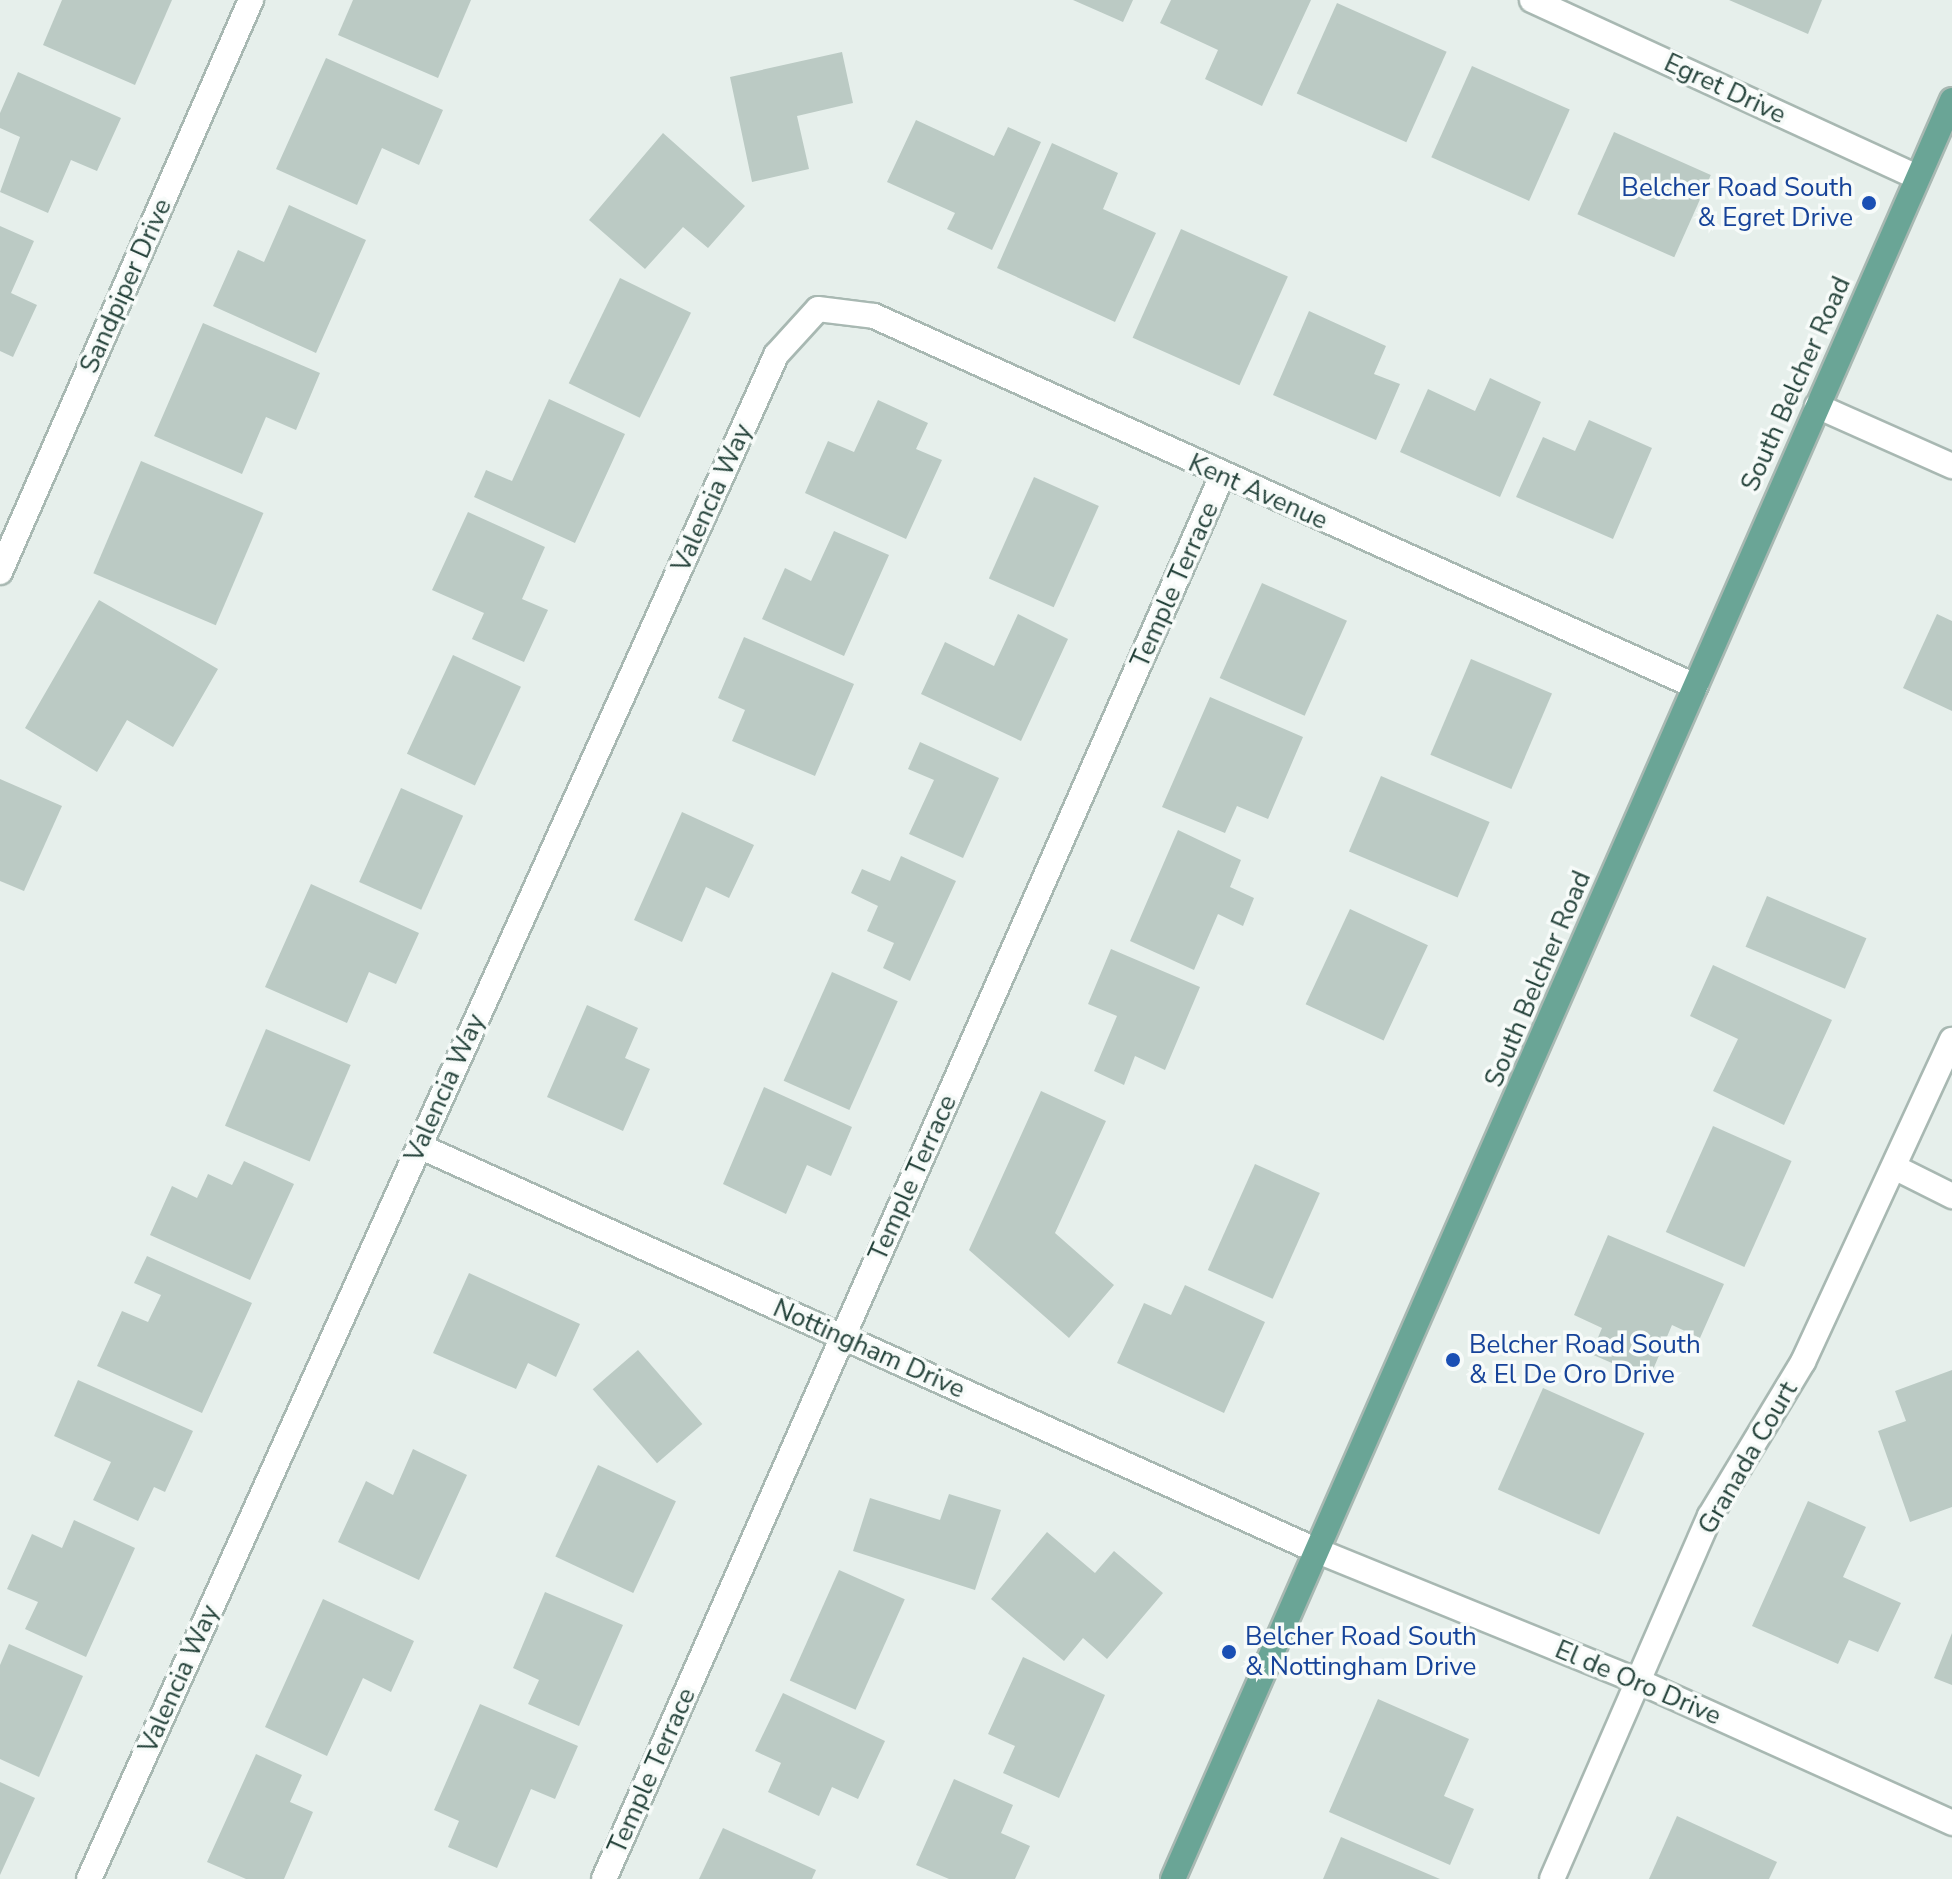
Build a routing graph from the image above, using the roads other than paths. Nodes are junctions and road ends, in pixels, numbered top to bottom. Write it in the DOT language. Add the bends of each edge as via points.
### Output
graph roads {
  1 [pos="251,0"];
  2 [pos="1532,0"];
  3 [pos="1952,100"];
  4 [pos="1917,177"];
  5 [pos="818,309"];
  6 [pos="1817,406"];
  7 [pos="1952,466"];
  8 [pos="1222,476"];
  9 [pos="0,572"];
  10 [pos="1695,686"];
  11 [pos="1952,1040"];
  12 [pos="419,1146"];
  13 [pos="1896,1168"];
  14 [pos="1952,1196"];
  15 [pos="843,1337"];
  16 [pos="1320,1552"];
  17 [pos="1638,1681"];
  18 [pos="1952,1823"];
  19 [pos="89,1879"];
  20 [pos="604,1879"];
  21 [pos="1173,1879"];
  22 [pos="1552,1879"];
  1 -- 9 [label="street, Sandpiper Drive"];
  2 -- 4 [label="street, Egret Drive"];
  3 -- 4 [label="main road, South Belcher Road"];
  4 -- 6 [label="main road, South Belcher Road"];
  5 -- 8 [label="street, Kent Avenue" via="874,316"];
  5 -- 12 [label="street, Valencia Way" via="776,355"];
  6 -- 7 [label="street"];
  6 -- 10 [label="main road, South Belcher Road"];
  8 -- 10 [label="street, Kent Avenue"];
  8 -- 15 [label="street, Temple Terrace"];
  10 -- 16 [label="main road, South Belcher Road"];
  11 -- 13 [label="street, Granada Court"];
  12 -- 15 [label="street, Nottingham Drive"];
  12 -- 19 [label="street, Valencia Way"];
  13 -- 14 [label="street"];
  13 -- 17 [label="street, Granada Court" via="1803,1362 1710,1516"];
  15 -- 16 [label="street, Nottingham Drive"];
  15 -- 20 [label="street, Temple Terrace"];
  16 -- 17 [label="street, El de Oro Drive"];
  16 -- 21 [label="main road, South Belcher Road"];
  17 -- 18 [label="street, El de Oro Drive"];
  17 -- 22 [label="street, Granada Court"];
}
